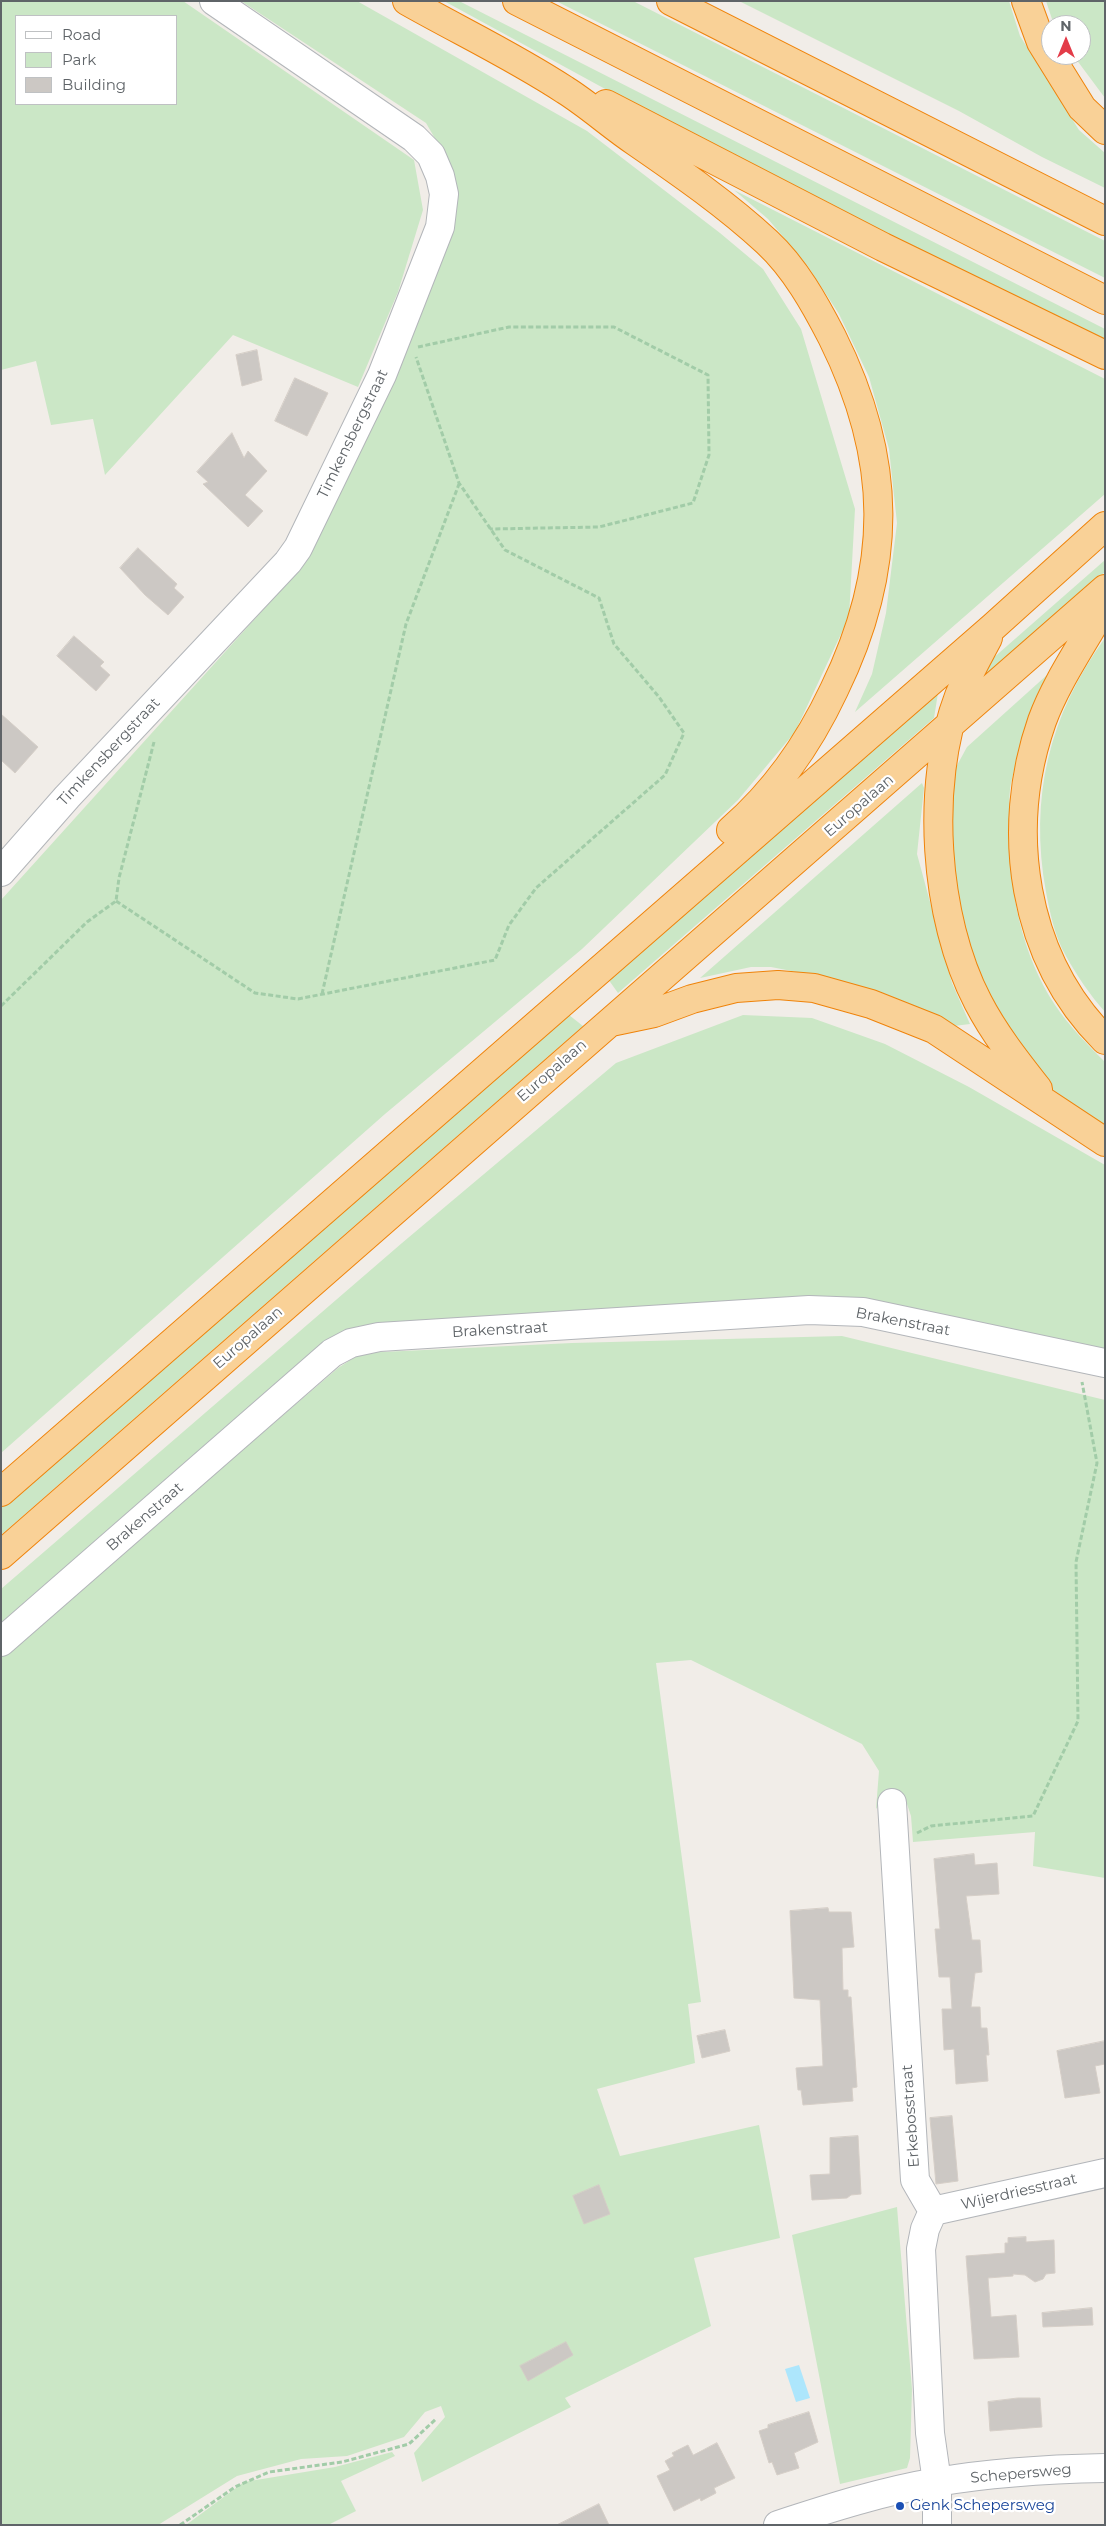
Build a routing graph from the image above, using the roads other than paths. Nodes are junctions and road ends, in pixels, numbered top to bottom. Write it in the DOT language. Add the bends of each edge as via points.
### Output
graph roads {
  1 [pos="214,1"];
  2 [pos="407,1"];
  3 [pos="517,1"];
  4 [pos="671,1"];
  5 [pos="1026,1"];
  6 [pos="567,91"];
  7 [pos="1105,130"];
  8 [pos="1105,221"];
  9 [pos="1105,300"];
  10 [pos="1105,355"];
  11 [pos="1105,526"];
  12 [pos="1105,589"];
  13 [pos="1105,604"];
  14 [pos="994,627"];
  15 [pos="950,726"];
  16 [pos="1,872"];
  17 [pos="637,936"];
  18 [pos="607,1023"];
  19 [pos="1105,1040"];
  20 [pos="1051,1106"];
  21 [pos="1105,1142"];
  22 [pos="1095,1361"];
  23 [pos="1,1492"];
  24 [pos="1,1555"];
  25 [pos="1,1642"];
  26 [pos="892,1803"];
  27 [pos="1105,2172"];
  28 [pos="933,2211"];
  29 [pos="1105,2468"];
  30 [pos="937,2482"];
  31 [pos="778,2525"];
  32 [pos="937,2525"];
  1 -- 16 [label="street, Timkensbergstraat" via="414,138 431,155 444,194 440,227 382,375 298,548"];
  2 -- 6 [label="highway"];
  3 -- 9 [label="highway"];
  4 -- 8 [label="highway"];
  5 -- 7 [label="highway" via="1041,42 1082,108"];
  6 -- 10 [label="highway" via="602,102 883,247"];
  6 -- 17 [label="highway" via="728,210 768,243 794,274 843,359 868,426 878,492 878,552 866,610 824,710 804,745 755,809 679,876"];
  11 -- 14 [label="highway"];
  12 -- 15 [label="highway, Europalaan"];
  13 -- 19 [label="highway" via="1063,676 1042,721 1022,823 1028,896 1038,934 1062,983"];
  14 -- 15 [label="highway" via="959,695"];
  14 -- 17 [label="highway"];
  15 -- 18 [label="highway, Europalaan"];
  15 -- 20 [label="highway" via="939,795 938,831 940,870 957,948 977,1001 996,1034"];
  17 -- 23 [label="highway"];
  18 -- 20 [label="highway" via="654,1013 736,988 778,985 814,988 871,1004 934,1029"];
  18 -- 24 [label="highway, Europalaan"];
  20 -- 21 [label="highway"];
  22 -- 25 [label="street, Brakenstraat" via="863,1312 809,1310 379,1337 351,1343 332,1353"];
  26 -- 28 [label="street, Erkebosstraat" via="914,2180"];
  27 -- 28 [label="street, Wijerdriesstraat"];
  28 -- 30 [label="street" via="920,2249 930,2433"];
  29 -- 30 [label="street, Schepersweg"];
  30 -- 31 [label="street, Schepersweg" via="848,2502"];
  30 -- 32 [label="street"];
}
